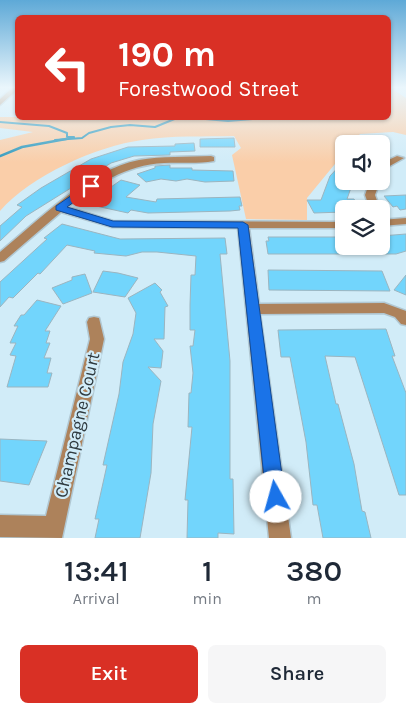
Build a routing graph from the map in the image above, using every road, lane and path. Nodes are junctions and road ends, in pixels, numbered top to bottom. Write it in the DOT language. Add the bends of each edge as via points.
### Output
graph roads {
  1 [pos="400,158"];
  2 [pos="211,159"];
  3 [pos="390,163"];
  4 [pos="60,208"];
  5 [pos="390,221"];
  6 [pos="406,221"];
  7 [pos="243,225"];
  8 [pos="335,225"];
  9 [pos="0,258"];
  10 [pos="253,309"];
  11 [pos="406,320"];
  12 [pos="94,322"];
  13 [pos="0,526"];
  14 [pos="52,533"];
  15 [pos="280,538"];
  1 -- 3 [label="street"];
  2 -- 4 [label="street" via="130,166 107,176"];
  4 -- 7 [label="street" via="112,224"];
  4 -- 9 [label="street"];
  5 -- 6 [label="street"];
  7 -- 8 [label="street"];
  7 -- 10 [label="street"];
  10 -- 11 [label="street" via="384,308 400,313"];
  10 -- 15 [label="street"];
  12 -- 14 [label="street, Champagne Court" via="97,339"];
  13 -- 14 [label="street"];
}
